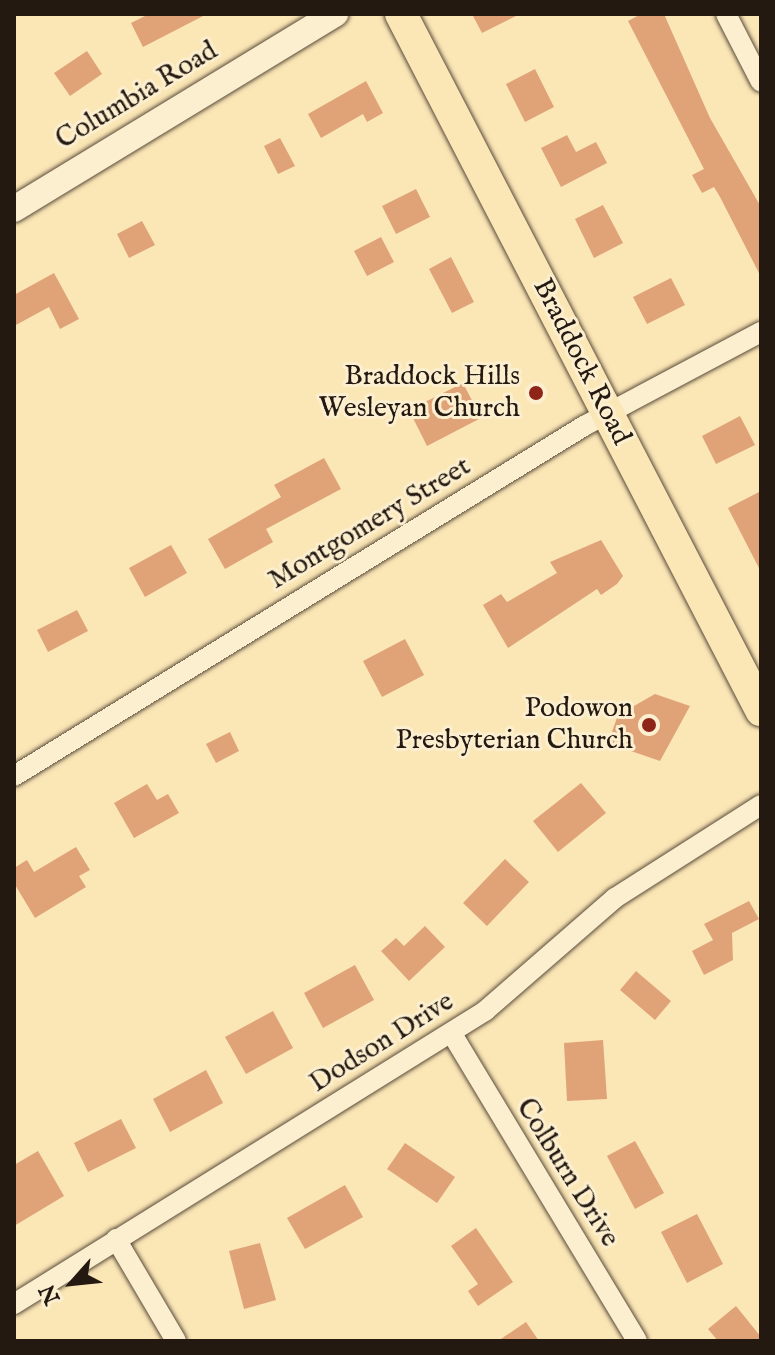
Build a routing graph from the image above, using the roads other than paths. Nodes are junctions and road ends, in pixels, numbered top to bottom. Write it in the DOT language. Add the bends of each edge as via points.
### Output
graph roads {
  1 [pos="335,14"];
  2 [pos="401,14"];
  3 [pos="726,14"];
  4 [pos="761,82"];
  5 [pos="14,209"];
  6 [pos="761,332"];
  7 [pos="607,413"];
  8 [pos="761,710"];
  9 [pos="14,776"];
  10 [pos="761,805"];
  11 [pos="452,1034"];
  12 [pos="116,1239"];
  13 [pos="14,1304"];
  14 [pos="176,1341"];
  15 [pos="637,1341"];
  1 -- 5 [label="street, Columbia Road"];
  2 -- 7 [label="main road, Braddock Road"];
  3 -- 4 [label="street"];
  6 -- 7 [label="street, Montgomery Street"];
  7 -- 8 [label="main road, Braddock Road"];
  7 -- 9 [label="street, Montgomery Street"];
  10 -- 11 [label="street, Dodson Drive" via="627,888"];
  11 -- 12 [label="street, Dodson Drive"];
  11 -- 15 [label="street, Colburn Drive"];
  12 -- 13 [label="street, Dodson Drive"];
  12 -- 14 [label="street"];
}
